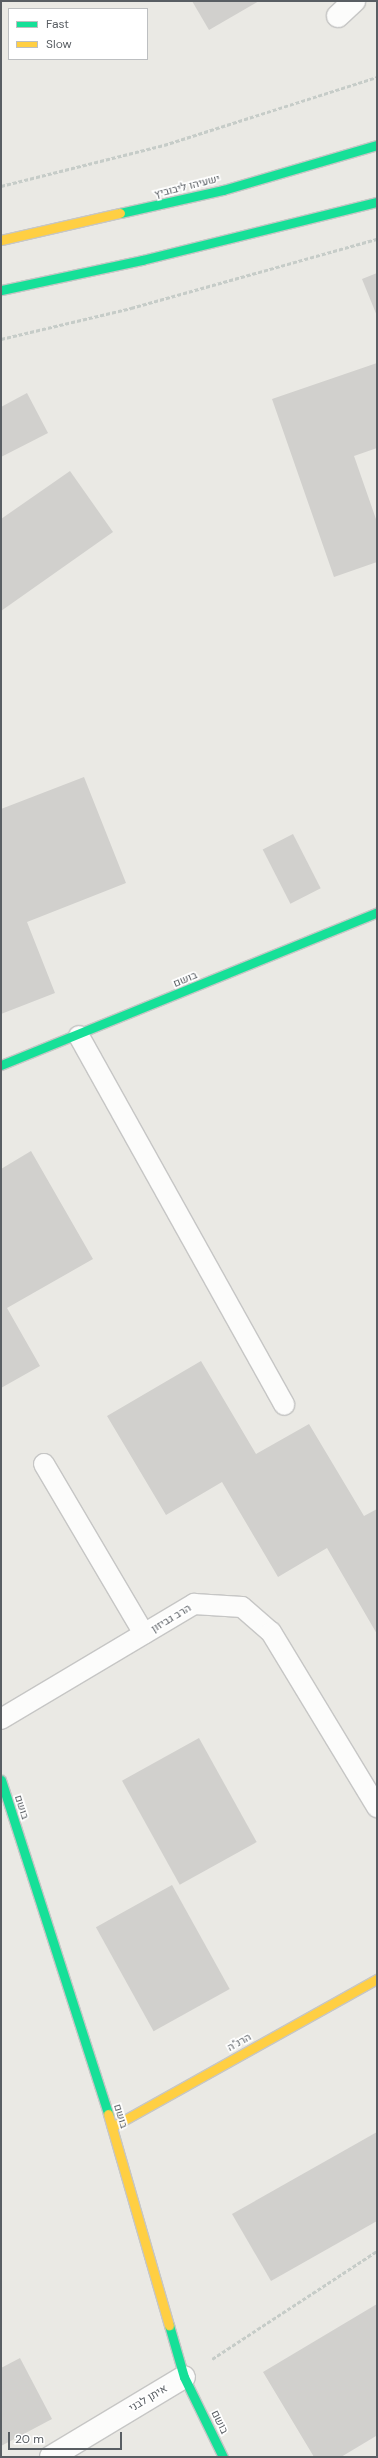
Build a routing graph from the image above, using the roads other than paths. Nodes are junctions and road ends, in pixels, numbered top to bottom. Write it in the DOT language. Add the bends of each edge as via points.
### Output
graph roads {
  1 [pos="354,1"];
  2 [pos="338,16"];
  3 [pos="377,145"];
  4 [pos="377,202"];
  5 [pos="1,240"];
  6 [pos="1,290"];
  7 [pos="377,912"];
  8 [pos="79,1036"];
  9 [pos="1,1065"];
  10 [pos="284,1405"];
  11 [pos="44,1464"];
  12 [pos="144,1634"];
  13 [pos="1,1719"];
  14 [pos="1,1780"];
  15 [pos="377,1807"];
  16 [pos="377,1979"];
  17 [pos="112,2127"];
  18 [pos="184,2377"];
  19 [pos="51,2457"];
  20 [pos="223,2457"];
  1 -- 2 [label="street"];
  3 -- 5 [label="street, ישעיהו ליבוביץ" via="222,190"];
  4 -- 6 [label="street" via="142,260"];
  7 -- 8 [label="street, בושם"];
  8 -- 9 [label="street, בושם"];
  8 -- 10 [label="lane"];
  11 -- 12 [label="lane"];
  12 -- 13 [label="lane, הרב גביזון"];
  12 -- 15 [label="lane, הרב גביזון" via="194,1604 242,1607 271,1632"];
  14 -- 17 [label="street, בושם"];
  16 -- 17 [label="street, הרנ\"ה"];
  17 -- 18 [label="street, בושם"];
  18 -- 19 [label="street, איתן לבני"];
  18 -- 20 [label="street, בושם"];
}
